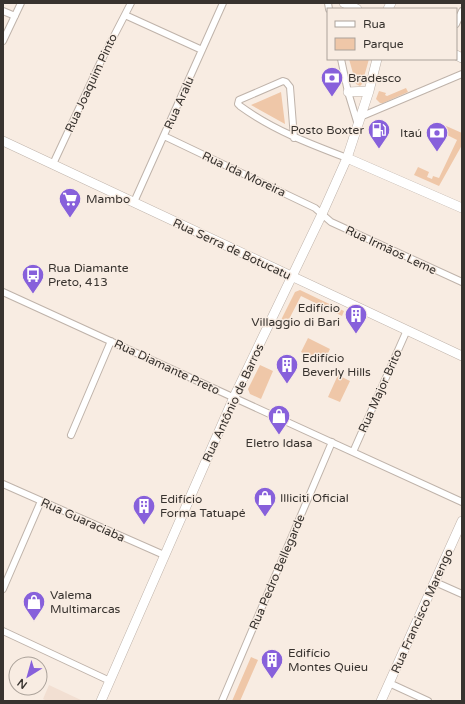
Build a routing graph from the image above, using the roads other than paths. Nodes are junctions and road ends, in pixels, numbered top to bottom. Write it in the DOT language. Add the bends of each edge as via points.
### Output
graph roads {
  1 [pos="21,3"];
  2 [pos="130,3"];
  3 [pos="223,3"];
  4 [pos="344,3"];
  5 [pos="355,8"];
  6 [pos="3,11"];
  7 [pos="462,11"];
  8 [pos="125,15"];
  9 [pos="15,16"];
  10 [pos="457,22"];
  11 [pos="3,41"];
  12 [pos="202,50"];
  13 [pos="341,60"];
  14 [pos="377,60"];
  15 [pos="462,74"];
  16 [pos="369,91"];
  17 [pos="348,92"];
  18 [pos="359,121"];
  19 [pos="164,136"];
  20 [pos="294,138"];
  21 [pos="3,141"];
  22 [pos="347,158"];
  23 [pos="52,164"];
  24 [pos="134,202"];
  25 [pos="462,208"];
  26 [pos="322,214"];
  27 [pos="292,277"];
  28 [pos="462,282"];
  29 [pos="3,292"];
  30 [pos="407,330"];
  31 [pos="111,341"];
  32 [pos="462,356"];
  33 [pos="234,397"];
  34 [pos="71,435"];
  35 [pos="332,442"];
  36 [pos="353,452"];
  37 [pos="3,484"];
  38 [pos="41,501"];
  39 [pos="462,502"];
  40 [pos="462,521"];
  41 [pos="164,555"];
  42 [pos="435,582"];
  43 [pos="3,589"];
  44 [pos="462,594"];
  45 [pos="3,631"];
  46 [pos="110,681"];
  47 [pos="389,683"];
  48 [pos="101,701"];
  49 [pos="222,701"];
  50 [pos="381,701"];
  51 [pos="428,701"];
  1 -- 9 [label="street"];
  2 -- 8 [label="street, Rua Joaquim Pinto"];
  3 -- 12 [label="street, Rua Aralu"];
  4 -- 5 [label="street"];
  6 -- 9 [label="street"];
  7 -- 10 [label="street"];
  8 -- 12 [label="street"];
  8 -- 23 [label="street, Rua Joaquim Pinto"];
  9 -- 11 [label="street"];
  12 -- 19 [label="street, Rua Aralu"];
  13 -- 17 [label="street"];
  14 -- 16 [label="street, Rua Antônio de Barros"];
  15 -- 18 [label="street"];
  16 -- 17 [label="street"];
  16 -- 18 [label="street, Rua Antônio de Barros"];
  17 -- 18 [label="street"];
  18 -- 22 [label="street, Rua Antônio de Barros"];
  19 -- 24 [label="street, Rua Aralu"];
  19 -- 26 [label="street, Rua Ida Moreira" via="315,208"];
  20 -- 20 [label="street" via="290,86 286,82 283,81 239,100 238,104 247,111"];
  20 -- 22 [label="street"];
  21 -- 23 [label="street, Rua Serra de Botucatu"];
  22 -- 25 [label="street"];
  22 -- 26 [label="street, Rua Antônio de Barros"];
  23 -- 24 [label="street, Rua Serra de Botucatu"];
  24 -- 27 [label="street, Rua Serra de Botucatu"];
  26 -- 27 [label="street, Rua Antônio de Barros"];
  26 -- 28 [label="street, Rua Irmãos Leme" via="331,222"];
  27 -- 30 [label="street, Rua Serra de Botucatu"];
  27 -- 33 [label="street, Rua Antônio de Barros"];
  29 -- 31 [label="street, Rua Diamante Preto"];
  30 -- 32 [label="street, Rua Serra de Botucatu"];
  30 -- 36 [label="street, Rua Major Brito"];
  31 -- 33 [label="street, Rua Diamante Preto"];
  31 -- 34 [label="street"];
  33 -- 35 [label="street, Rua Diamante Preto"];
  33 -- 41 [label="street, Rua Antônio de Barros"];
  35 -- 36 [label="street, Rua Diamante Preto"];
  35 -- 49 [label="street, Rua Pedro Bellegarde"];
  36 -- 39 [label="street, Rua Diamante Preto"];
  37 -- 38 [label="street, Rua Guaraciaba"];
  38 -- 41 [label="street, Rua Guaraciaba"];
  38 -- 43 [label="street"];
  40 -- 42 [label="street, Rua Francisco Marengo"];
  41 -- 46 [label="street, Rua Antônio de Barros"];
  42 -- 44 [label="street"];
  42 -- 47 [label="street, Rua Francisco Marengo"];
  45 -- 46 [label="street"];
  46 -- 48 [label="street, Rua Antônio de Barros"];
  47 -- 50 [label="street, Rua Francisco Marengo"];
  47 -- 51 [label="street"];
}
